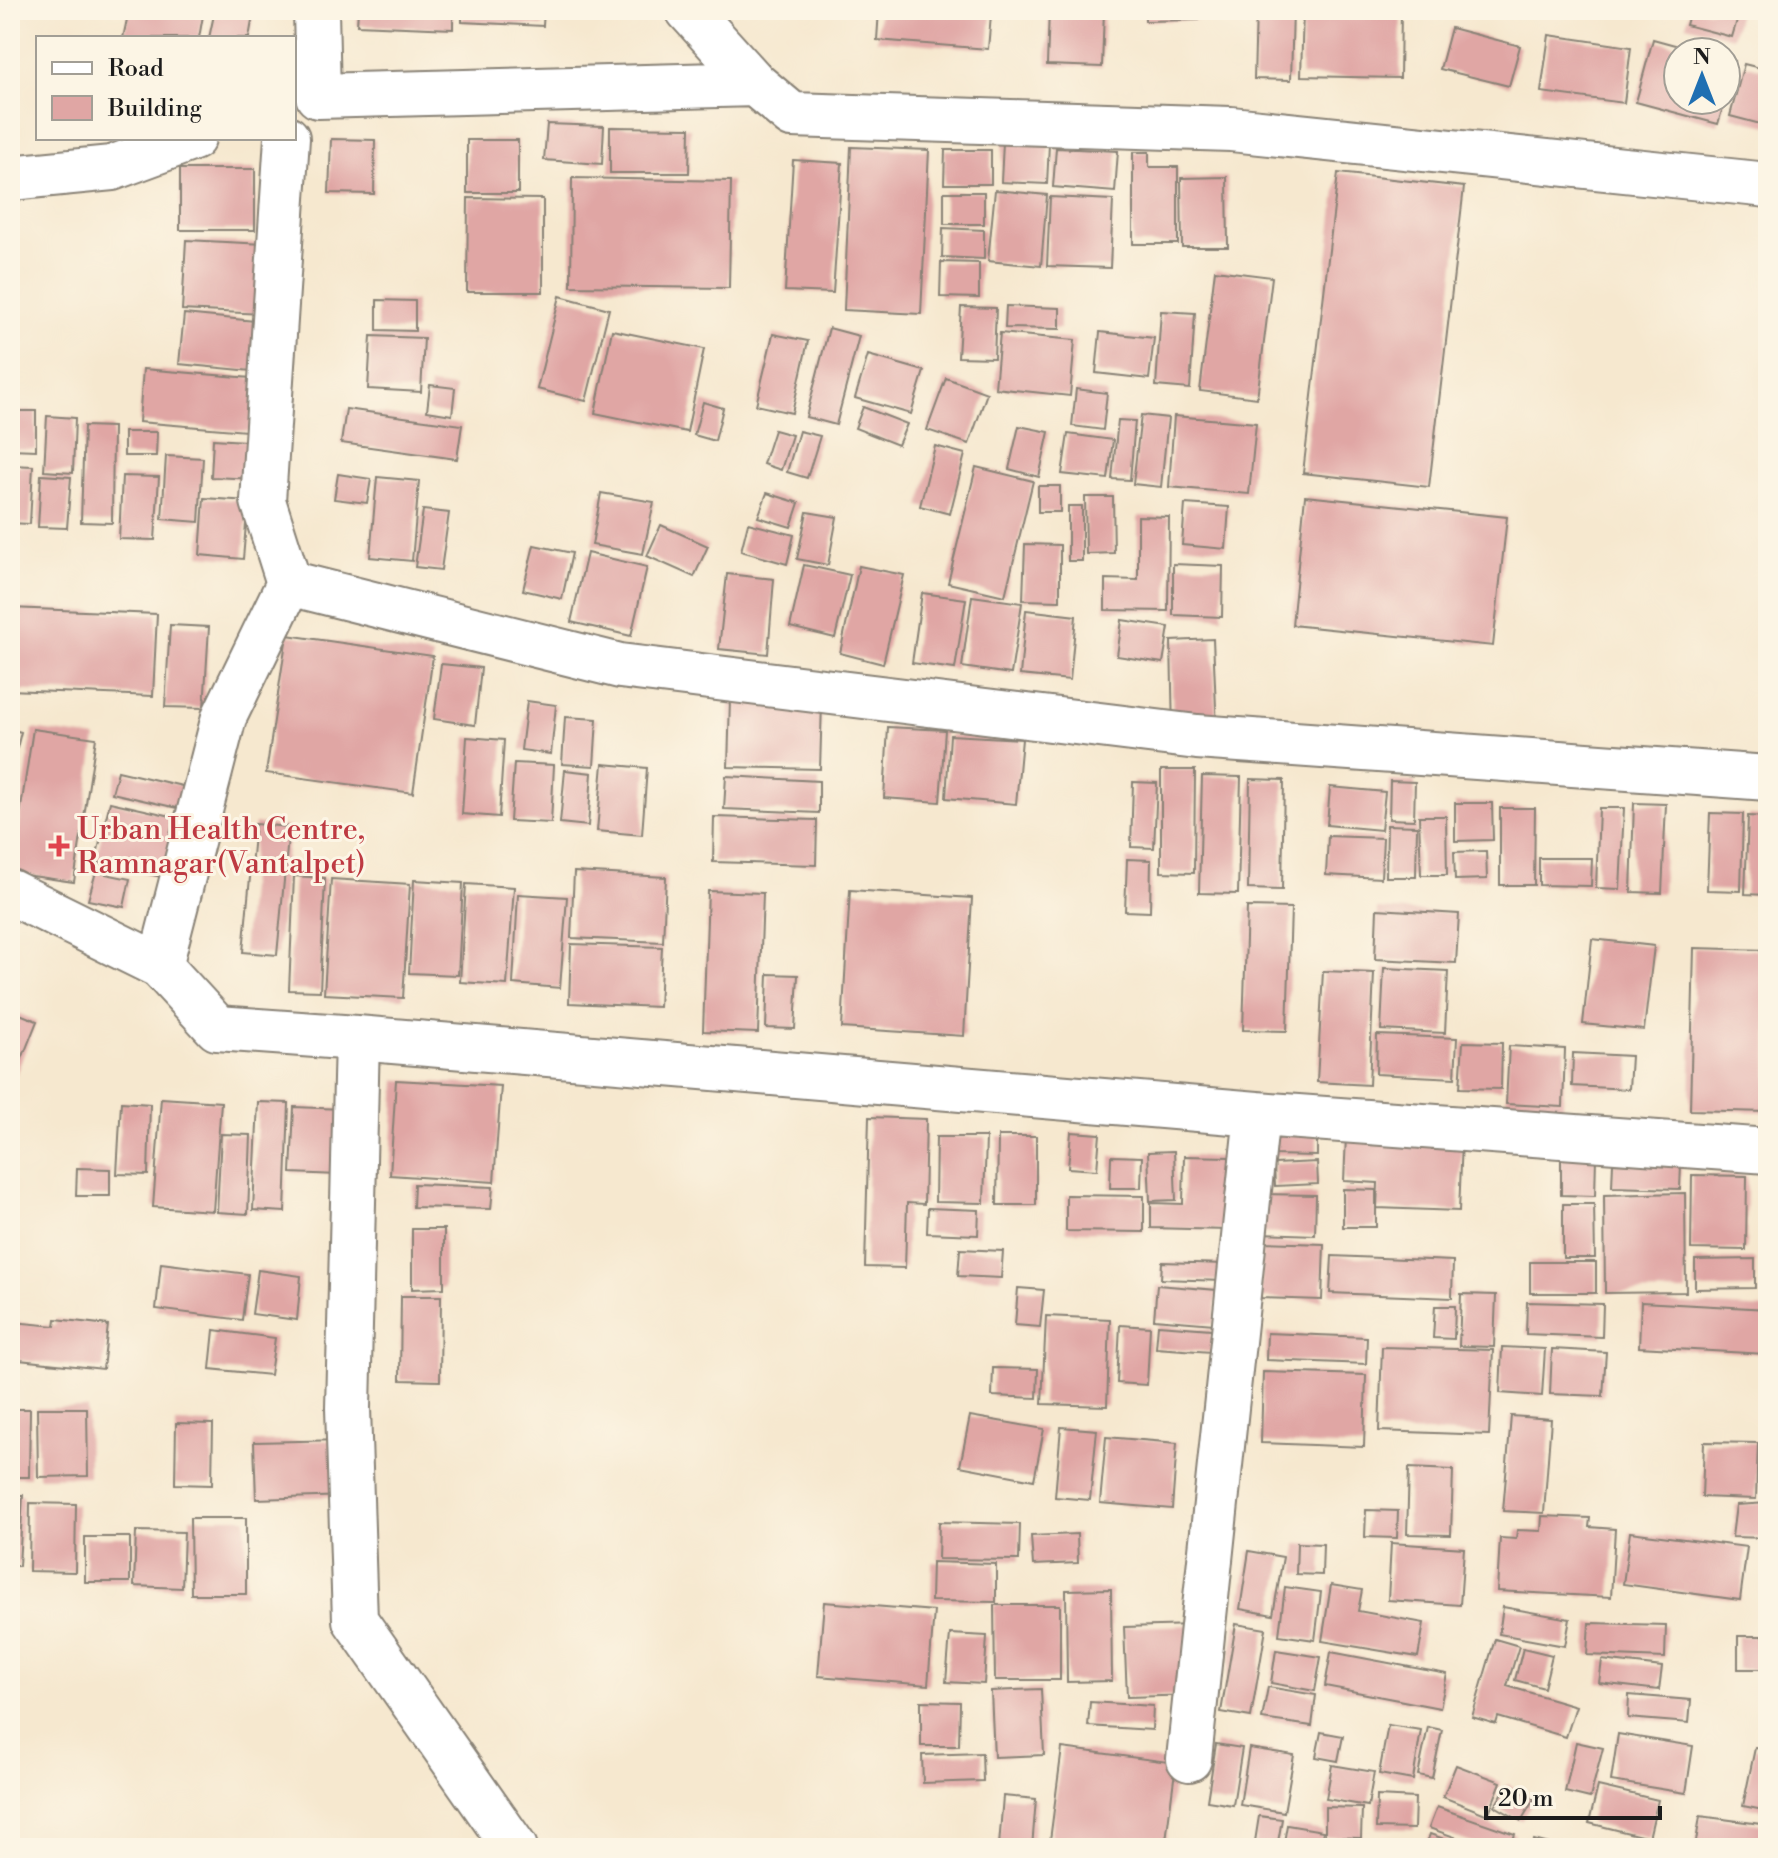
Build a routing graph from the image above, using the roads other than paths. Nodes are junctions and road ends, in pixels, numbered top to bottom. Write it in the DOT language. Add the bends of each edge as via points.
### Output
graph roads {
  1 [pos="316,10"];
  2 [pos="688,10"];
  3 [pos="755,84"];
  4 [pos="306,99"];
  5 [pos="188,140"];
  6 [pos="287,140"];
  7 [pos="10,178"];
  8 [pos="1768,185"];
  9 [pos="289,583"];
  10 [pos="1768,778"];
  11 [pos="10,892"];
  12 [pos="160,966"];
  13 [pos="357,1038"];
  14 [pos="1257,1114"];
  15 [pos="1768,1151"];
  16 [pos="1189,1759"];
  17 [pos="515,1848"];
  1 -- 4 [label="street"];
  2 -- 3 [label="street"];
  3 -- 4 [label="street"];
  3 -- 8 [label="street" via="792,115 1231,129"];
  5 -- 7 [label="street" via="112,168"];
  6 -- 9 [label="street" via="263,501"];
  9 -- 10 [label="street" via="620,666 1197,737"];
  9 -- 12 [label="street" via="224,717"];
  11 -- 12 [label="street"];
  12 -- 13 [label="street" via="217,1028"];
  13 -- 14 [label="street"];
  13 -- 17 [label="street" via="348,1408 355,1620"];
  14 -- 15 [label="street"];
  14 -- 16 [label="street"];
}
